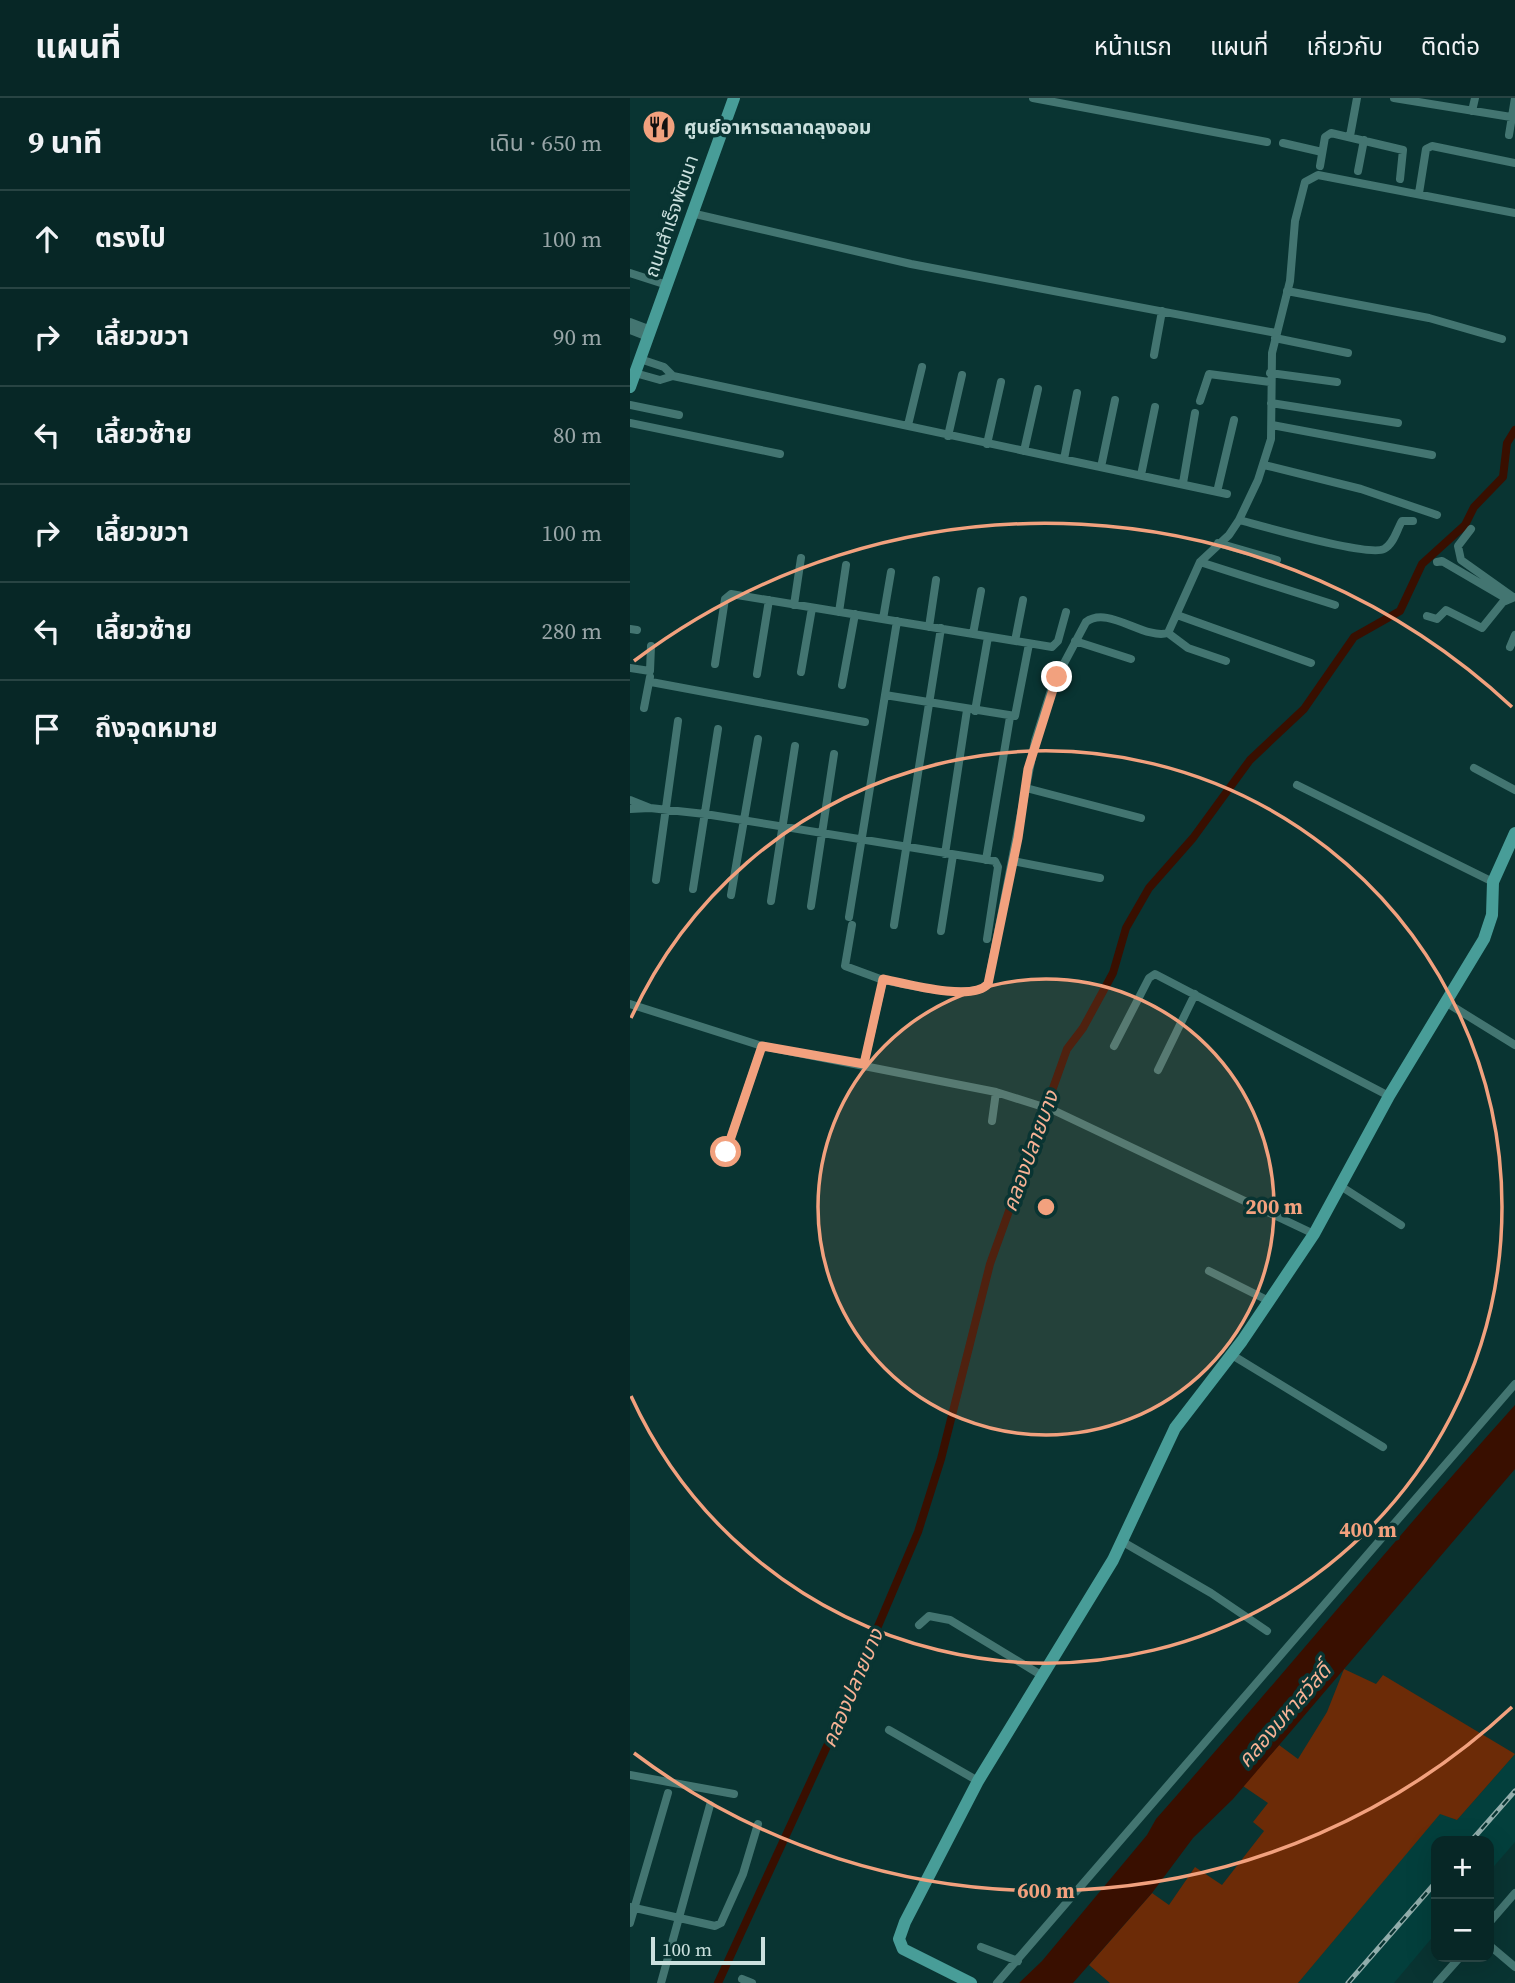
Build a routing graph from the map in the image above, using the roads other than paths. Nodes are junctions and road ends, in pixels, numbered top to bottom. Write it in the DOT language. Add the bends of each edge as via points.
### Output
graph roads {
  1 [pos="734,98"];
  2 [pos="1033,98"];
  3 [pos="1357,98"];
  4 [pos="1394,98"];
  5 [pos="1475,98"];
  6 [pos="1432,101"];
  7 [pos="1514,103"];
  8 [pos="1472,111"];
  9 [pos="1511,117"];
  10 [pos="1509,135"];
  11 [pos="1350,136"];
  12 [pos="1364,140"];
  13 [pos="1267,142"];
  14 [pos="1283,143"];
  15 [pos="1322,152"];
  16 [pos="1515,163"];
  17 [pos="1320,166"];
  18 [pos="1358,171"];
  19 [pos="1400,179"];
  20 [pos="1419,193"];
  21 [pos="1515,212"];
  22 [pos="691,213"];
  23 [pos="630,273"];
  24 [pos="667,285"];
  25 [pos="1287,292"];
  26 [pos="1162,311"];
  27 [pos="630,322"];
  28 [pos="630,330"];
  29 [pos="650,333"];
  30 [pos="1275,336"];
  31 [pos="1502,339"];
  32 [pos="1348,354"];
  33 [pos="1154,355"];
  34 [pos="640,359"];
  35 [pos="922,368"];
  36 [pos="635,373"];
  37 [pos="962,375"];
  38 [pos="673,376"];
  39 [pos="1270,377"];
  40 [pos="1001,382"];
  41 [pos="1337,382"];
  42 [pos="630,387"];
  43 [pos="1038,389"];
  44 [pos="1076,393"];
  45 [pos="1115,400"];
  46 [pos="1200,401"];
  47 [pos="1270,403"];
  48 [pos="630,405"];
  49 [pos="1155,407"];
  50 [pos="1195,413"];
  51 [pos="679,415"];
  52 [pos="1234,420"];
  53 [pos="630,423"];
  54 [pos="1398,423"];
  55 [pos="908,425"];
  56 [pos="1272,425"];
  57 [pos="948,436"];
  58 [pos="987,444"];
  59 [pos="1024,451"];
  60 [pos="780,454"];
  61 [pos="1432,455"];
  62 [pos="1064,459"];
  63 [pos="1264,465"];
  64 [pos="1101,467"];
  65 [pos="1141,475"];
  66 [pos="1182,483"];
  67 [pos="1217,492"];
  68 [pos="1227,494"];
  69 [pos="1437,515"];
  70 [pos="1239,520"];
  71 [pos="1413,521"];
  72 [pos="1471,528"];
  73 [pos="1218,543"];
  74 [pos="801,558"];
  75 [pos="1277,560"];
  76 [pos="1200,562"];
  77 [pos="1437,562"];
  78 [pos="846,565"];
  79 [pos="891,572"];
  80 [pos="936,580"];
  81 [pos="981,591"];
  82 [pos="1512,598"];
  83 [pos="769,600"];
  84 [pos="1023,600"];
  85 [pos="794,605"];
  86 [pos="1335,605"];
  87 [pos="812,608"];
  88 [pos="839,612"];
  89 [pos="1066,612"];
  90 [pos="855,614"];
  91 [pos="1177,615"];
  92 [pos="1427,616"];
  93 [pos="883,619"];
  94 [pos="897,621"];
  95 [pos="929,627"];
  96 [pos="941,628"];
  97 [pos="1168,633"];
  98 [pos="973,634"];
  99 [pos="1515,635"];
  100 [pos="988,637"];
  101 [pos="1016,641"];
  102 [pos="1075,641"];
  103 [pos="1029,644"];
  104 [pos="651,646"];
  105 [pos="1510,647"];
  106 [pos="1131,659"];
  107 [pos="1226,661"];
  108 [pos="1311,663"];
  109 [pos="715,664"];
  110 [pos="630,668"];
  111 [pos="650,671"];
  112 [pos="801,672"];
  113 [pos="757,674"];
  114 [pos="651,682"];
  115 [pos="842,685"];
  116 [pos="885,695"];
  117 [pos="928,703"];
  118 [pos="644,708"];
  119 [pos="971,710"];
  120 [pos="1010,717"];
  121 [pos="678,721"];
  122 [pos="865,722"];
  123 [pos="718,729"];
  124 [pos="758,739"];
  125 [pos="795,746"];
  126 [pos="834,754"];
  127 [pos="1474,768"];
  128 [pos="1297,785"];
  129 [pos="1026,788"];
  130 [pos="1515,790"];
  131 [pos="630,800"];
  132 [pos="650,807"];
  133 [pos="630,809"];
  134 [pos="667,809"];
  135 [pos="705,814"];
  136 [pos="1141,818"];
  137 [pos="745,821"];
  138 [pos="783,827"];
  139 [pos="822,833"];
  140 [pos="1515,833"];
  141 [pos="861,840"];
  142 [pos="907,846"];
  143 [pos="949,854"];
  144 [pos="986,860"];
  145 [pos="1013,861"];
  146 [pos="1100,878"];
  147 [pos="656,880"];
  148 [pos="1493,882"];
  149 [pos="693,889"];
  150 [pos="731,895"];
  151 [pos="771,901"];
  152 [pos="811,906"];
  153 [pos="894,925"];
  154 [pos="941,931"];
  155 [pos="987,939"];
  156 [pos="883,979"];
  157 [pos="1195,994"];
  158 [pos="1447,1003"];
  159 [pos="630,1004"];
  160 [pos="1114,1045"];
  161 [pos="1515,1045"];
  162 [pos="762,1046"];
  163 [pos="864,1064"];
  164 [pos="1158,1070"];
  165 [pos="996,1092"];
  166 [pos="1389,1096"];
  167 [pos="992,1121"];
  168 [pos="726,1152"];
  169 [pos="1342,1187"];
  170 [pos="1401,1225"];
  171 [pos="1314,1234"];
  172 [pos="1209,1271"];
  173 [pos="1269,1301"];
  174 [pos="1231,1355"];
  175 [pos="1515,1384"];
  176 [pos="1384,1447"];
  177 [pos="1123,1542"];
  178 [pos="919,1625"];
  179 [pos="1267,1631"];
  180 [pos="1041,1675"];
  181 [pos="889,1730"];
  182 [pos="630,1775"];
  183 [pos="978,1781"];
  184 [pos="668,1793"];
  185 [pos="734,1794"];
  186 [pos="710,1805"];
  187 [pos="758,1824"];
  188 [pos="1515,1893"];
  189 [pos="633,1907"];
  190 [pos="1494,1917"];
  191 [pos="680,1918"];
  192 [pos="630,1923"];
  193 [pos="981,1947"];
  194 [pos="1494,1949"];
  195 [pos="1018,1961"];
  196 [pos="1456,1962"];
  197 [pos="1515,1967"];
  198 [pos="743,1979"];
  199 [pos="662,1983"];
  200 [pos="752,1983"];
  201 [pos="971,1983"];
  202 [pos="998,1983"];
  203 [pos="1437,1983"];
  1 -- 22 [label="street, ถนนสำเร็จพัฒนา"];
  2 -- 13 [label="street"];
  3 -- 11 [label="street"];
  4 -- 6 [label="street"];
  5 -- 8 [label="street"];
  6 -- 8 [label="street"];
  7 -- 9 [label="street"];
  8 -- 9 [label="street"];
  9 -- 10 [label="street"];
  11 -- 12 [label="street"];
  11 -- 15 [label="street" via="1327,133"];
  12 -- 18 [label="street"];
  12 -- 19 [label="street" via="1403,149"];
  14 -- 15 [label="street"];
  15 -- 17 [label="street"];
  16 -- 20 [label="street" via="1432,146 1426,149"];
  20 -- 21 [label="street"];
  20 -- 25 [label="street" via="1318,174 1309,179 1300,196"];
  22 -- 24 [label="street, ถนนสำเร็จพัฒนา"];
  22 -- 26 [label="street" via="911,264"];
  23 -- 24 [label="street"];
  24 -- 29 [label="street, ถนนสำเร็จพัฒนา"];
  25 -- 30 [label="street"];
  25 -- 31 [label="street" via="1429,318"];
  26 -- 30 [label="street"];
  26 -- 33 [label="street"];
  27 -- 29 [label="street"];
  28 -- 29 [label="street"];
  29 -- 34 [label="street, ถนนสำเร็จพัฒนา"];
  30 -- 32 [label="street"];
  30 -- 39 [label="street"];
  34 -- 36 [label="street, ถนนสำเร็จพัฒนา"];
  34 -- 38 [label="street" via="664,367"];
  35 -- 55 [label="street"];
  36 -- 38 [label="street" via="660,380"];
  36 -- 42 [label="street, ถนนสำเร็จพัฒนา"];
  37 -- 57 [label="street"];
  38 -- 55 [label="street"];
  39 -- 41 [label="street"];
  39 -- 46 [label="street" via="1209,374"];
  39 -- 47 [label="street"];
  40 -- 58 [label="street"];
  43 -- 59 [label="street"];
  44 -- 62 [label="street"];
  45 -- 64 [label="street"];
  47 -- 54 [label="street"];
  47 -- 56 [label="street"];
  48 -- 51 [label="street"];
  49 -- 65 [label="street"];
  50 -- 66 [label="street"];
  52 -- 67 [label="street"];
  53 -- 60 [label="street"];
  55 -- 57 [label="street"];
  56 -- 61 [label="street"];
  56 -- 63 [label="street"];
  57 -- 58 [label="street"];
  58 -- 59 [label="street"];
  59 -- 62 [label="street"];
  62 -- 64 [label="street"];
  63 -- 69 [label="street" via="1362,489"];
  63 -- 70 [label="street"];
  64 -- 65 [label="street"];
  65 -- 66 [label="street"];
  66 -- 67 [label="street"];
  67 -- 68 [label="street"];
  70 -- 71 [label="street" via="1377,550 1388,546 1402,521"];
  70 -- 73 [label="street"];
  72 -- 82 [label="street" via="1458,545 1461,560"];
  73 -- 75 [label="street"];
  73 -- 76 [label="street"];
  74 -- 85 [label="street"];
  76 -- 86 [label="street"];
  76 -- 91 [label="street"];
  77 -- 82 [label="street"];
  78 -- 88 [label="street"];
  79 -- 93 [label="street"];
  80 -- 95 [label="street"];
  81 -- 98 [label="street"];
  82 -- 92 [label="street" via="1482,628 1446,610 1437,619"];
  83 -- 85 [label="street"];
  83 -- 109 [label="street" via="728,595"];
  83 -- 113 [label="street"];
  84 -- 101 [label="street"];
  85 -- 87 [label="street"];
  87 -- 88 [label="street"];
  87 -- 112 [label="street"];
  88 -- 90 [label="street"];
  89 -- 103 [label="street" via="1056,645"];
  90 -- 93 [label="street"];
  90 -- 115 [label="street"];
  91 -- 97 [label="street"];
  91 -- 108 [label="street"];
  93 -- 94 [label="street"];
  94 -- 95 [label="street"];
  94 -- 116 [label="street"];
  95 -- 96 [label="street"];
  96 -- 98 [label="street"];
  96 -- 117 [label="street"];
  97 -- 102 [label="street" via="1092,618"];
  97 -- 107 [label="street" via="1188,648"];
  98 -- 100 [label="street"];
  99 -- 105 [label="street"];
  100 -- 101 [label="street"];
  100 -- 119 [label="street"];
  101 -- 103 [label="street"];
  102 -- 106 [label="street"];
  102 -- 129 [label="street" via="1044,710"];
  103 -- 120 [label="street" via="1018,711"];
  104 -- 111 [label="street"];
  110 -- 111 [label="street"];
  111 -- 114 [label="street"];
  114 -- 118 [label="street"];
  114 -- 122 [label="street"];
  116 -- 117 [label="street"];
  116 -- 141 [label="street"];
  117 -- 119 [label="street"];
  117 -- 142 [label="street"];
  119 -- 120 [label="street"];
  119 -- 143 [label="street"];
  120 -- 144 [label="street"];
  121 -- 134 [label="street"];
  123 -- 135 [label="street"];
  124 -- 137 [label="street"];
  125 -- 138 [label="street"];
  126 -- 139 [label="street"];
  127 -- 130 [label="street"];
  128 -- 148 [label="street"];
  129 -- 136 [label="street"];
  129 -- 145 [label="street"];
  131 -- 132 [label="street"];
  132 -- 133 [label="street"];
  132 -- 134 [label="street"];
  134 -- 135 [label="street"];
  134 -- 147 [label="street"];
  135 -- 137 [label="street"];
  135 -- 149 [label="street"];
  137 -- 138 [label="street"];
  137 -- 150 [label="street"];
  138 -- 139 [label="street"];
  138 -- 151 [label="street"];
  139 -- 141 [label="street"];
  139 -- 152 [label="street"];
  140 -- 148 [label="street"];
  141 -- 142 [label="street"];
  141 -- 156 [label="street" via="845,966"];
  142 -- 143 [label="street"];
  142 -- 153 [label="street"];
  143 -- 144 [label="street"];
  143 -- 154 [label="street"];
  144 -- 155 [label="street" via="995,861 998,867"];
  145 -- 146 [label="street"];
  145 -- 156 [label="street" via="986,987 968,993"];
  148 -- 158 [label="street" via="1489,927"];
  156 -- 163 [label="street"];
  157 -- 160 [label="street" via="1152,975"];
  157 -- 164 [label="street"];
  157 -- 166 [label="street"];
  158 -- 161 [label="street"];
  158 -- 166 [label="street"];
  159 -- 162 [label="street"];
  162 -- 163 [label="street"];
  162 -- 168 [label="street"];
  163 -- 165 [label="street"];
  165 -- 167 [label="street"];
  165 -- 171 [label="street" via="1054,1110"];
  166 -- 169 [label="street"];
  169 -- 170 [label="street"];
  169 -- 171 [label="street"];
  171 -- 173 [label="street"];
  172 -- 173 [label="street"];
  173 -- 174 [label="street"];
  174 -- 176 [label="street"];
  174 -- 177 [label="street" via="1175,1428"];
  175 -- 195 [label="street"];
  177 -- 179 [label="street"];
  177 -- 180 [label="street"];
  178 -- 180 [label="street" via="926,1616 941,1616"];
  180 -- 183 [label="street"];
  181 -- 183 [label="street"];
  182 -- 185 [label="street"];
  183 -- 201 [label="street" via="899,1939 907,1952"];
  184 -- 189 [label="street"];
  186 -- 191 [label="street"];
  187 -- 191 [label="street" via="722,1923 715,1926"];
  188 -- 190 [label="street"];
  189 -- 191 [label="street"];
  189 -- 192 [label="street"];
  191 -- 199 [label="street"];
  193 -- 195 [label="street"];
  194 -- 197 [label="street"];
  195 -- 202 [label="street"];
  196 -- 203 [label="street"];
  198 -- 200 [label="street"];
}
